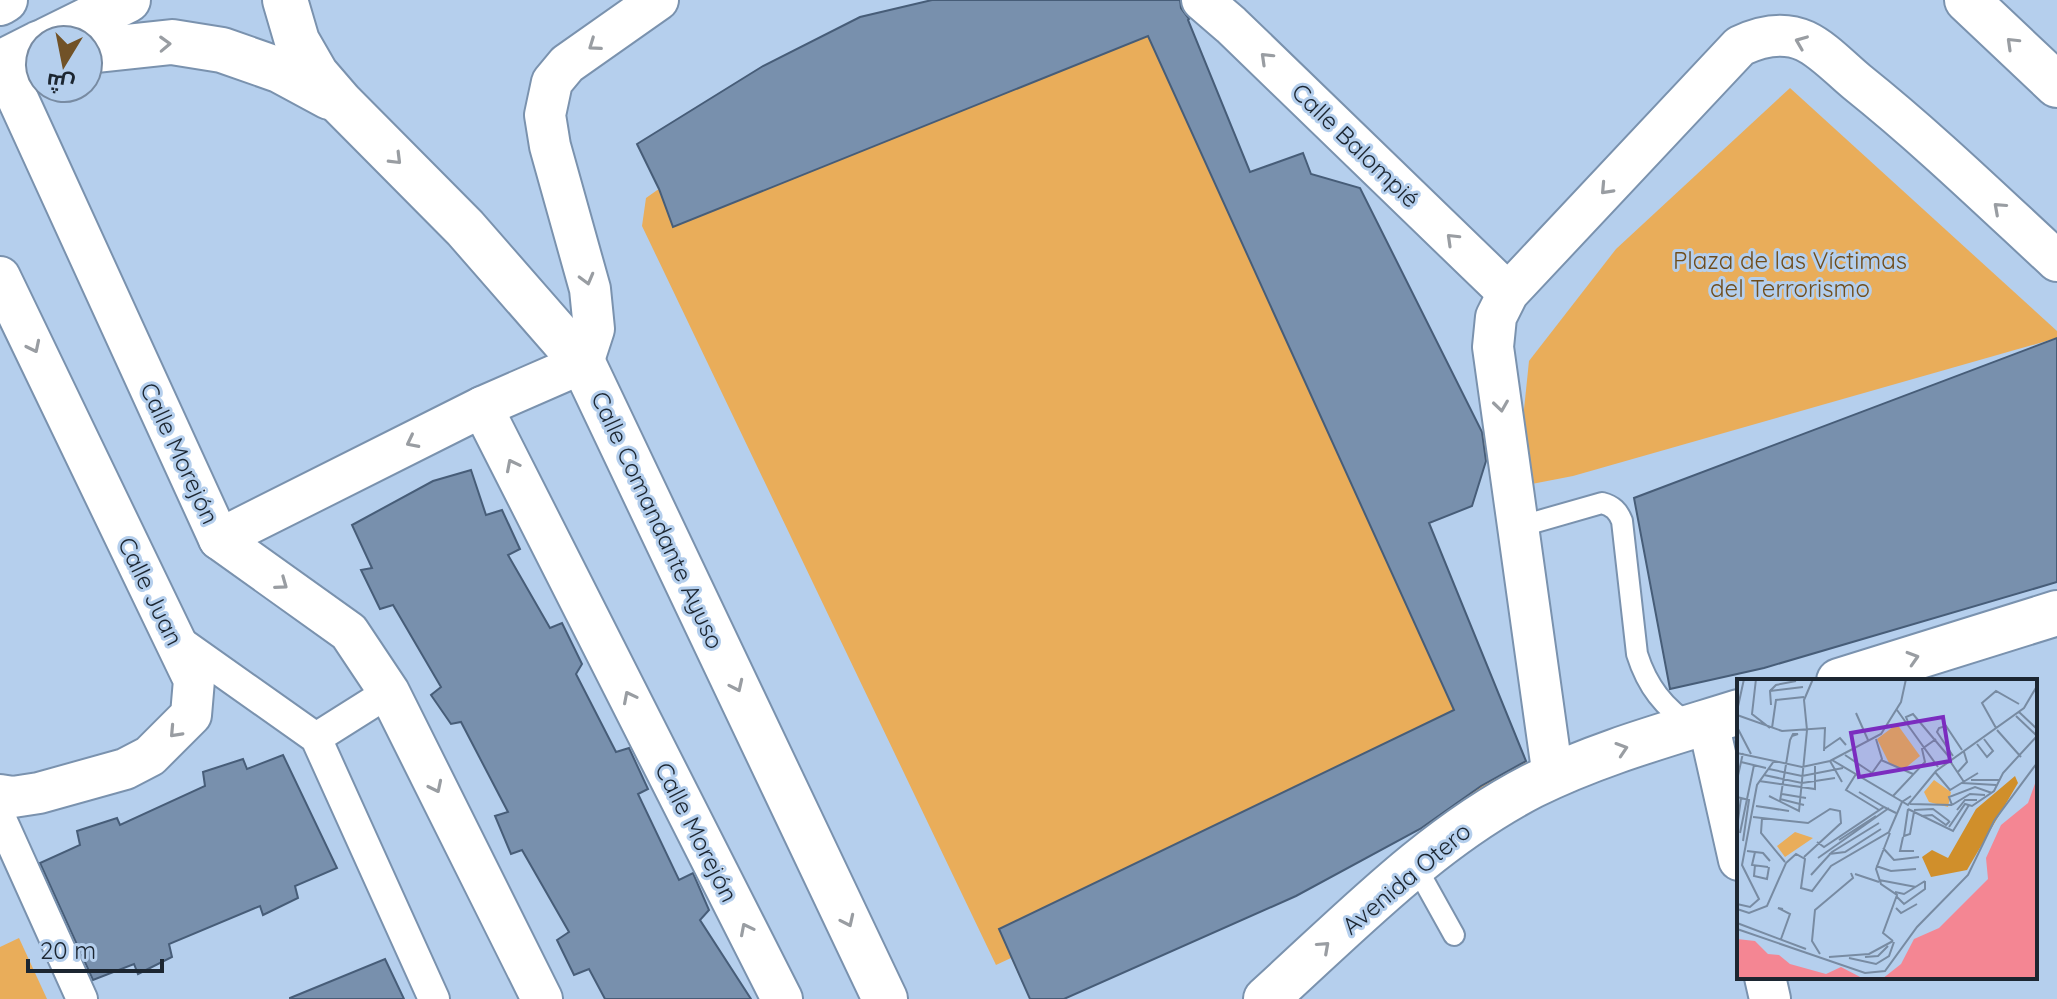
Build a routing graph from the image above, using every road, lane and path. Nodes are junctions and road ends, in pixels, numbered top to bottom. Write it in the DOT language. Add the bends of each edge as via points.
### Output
graph roads {
  1 [pos="128,0"];
  2 [pos="285,0"];
  3 [pos="658,0"];
  4 [pos="1202,0"];
  5 [pos="1967,0"];
  6 [pos="79,24"];
  7 [pos="104,49"];
  8 [pos="14,61"];
  9 [pos="2057,85"];
  10 [pos="341,103"];
  11 [pos="2057,261"];
  12 [pos="0,277"];
  13 [pos="1508,293"];
  14 [pos="583,363"];
  15 [pos="482,407"];
  16 [pos="1518,527"];
  17 [pos="219,539"];
  18 [pos="2057,613"];
  19 [pos="174,638"];
  20 [pos="1845,679"];
  21 [pos="389,692"];
  22 [pos="1713,720"];
  23 [pos="316,738"];
  24 [pos="1553,777"];
  25 [pos="0,795"];
  26 [pos="0,817"];
  27 [pos="1737,849"];
  28 [pos="1415,865"];
  29 [pos="1454,935"];
  30 [pos="1765,979"];
  31 [pos="82,999"];
  32 [pos="434,999"];
  33 [pos="542,999"];
  34 [pos="782,999"];
  35 [pos="885,999"];
  36 [pos="1266,999"];
  37 [pos="1770,999"];
  1 -- 6 [label="main road"];
  2 -- 10 [label="main road, Calle Comandante Ayuso" via="297,41"];
  3 -- 14 [label="street, one-way" via="567,64 552,82 545,115 590,289 594,329"];
  13 -- 4 [label="street, Calle Balompié, one-way"];
  9 -- 5 [label="main road, one-way"];
  7 -- 10 [label="main road, Calle Comandante Ayuso, one-way" via="172,42 222,50 279,70"];
  8 -- 17 [label="street, Calle Morejón"];
  10 -- 14 [label="main road, Calle Comandante Ayuso, one-way" via="465,228"];
  11 -- 13 [label="street, one-way" via="1819,49 1787,36 1771,36 1740,46"];
  12 -- 19 [label="street, Calle Juan, one-way"];
  13 -- 16 [label="street, one-way" via="1496,317 1493,347"];
  14 -- 15 [label="street"];
  14 -- 35 [label="main road, Calle Comandante Ayuso, one-way"];
  15 -- 17 [label="street, one-way"];
  34 -- 15 [label="street, Calle Morejón, one-way"];
  16 -- 22 [label="lane" via="1602,503 1618,512 1643,673 1678,717"];
  16 -- 24 [label="street"];
  17 -- 21 [label="street, Calle Morejón, one-way" via="349,632"];
  20 -- 18 [label="main road, one-way"];
  19 -- 23 [label="street"];
  19 -- 25 [label="street, Calle Juan, one-way" via="194,680 191,715 150,756 125,769 39,793"];
  21 -- 23 [label="street"];
  21 -- 33 [label="street, Calle Morejón, one-way"];
  24 -- 22 [label="main road, Avenida Otero, one-way" via="1595,757"];
  22 -- 27 [label="street"];
  23 -- 32 [label="street"];
  24 -- 28 [label="main road, Avenida Otero" via="1471,823"];
  26 -- 31 [label="street"];
  28 -- 29 [label="lane"];
  36 -- 28 [label="main road, Avenida Otero, one-way"];
  30 -- 37 [label="street"];
}
